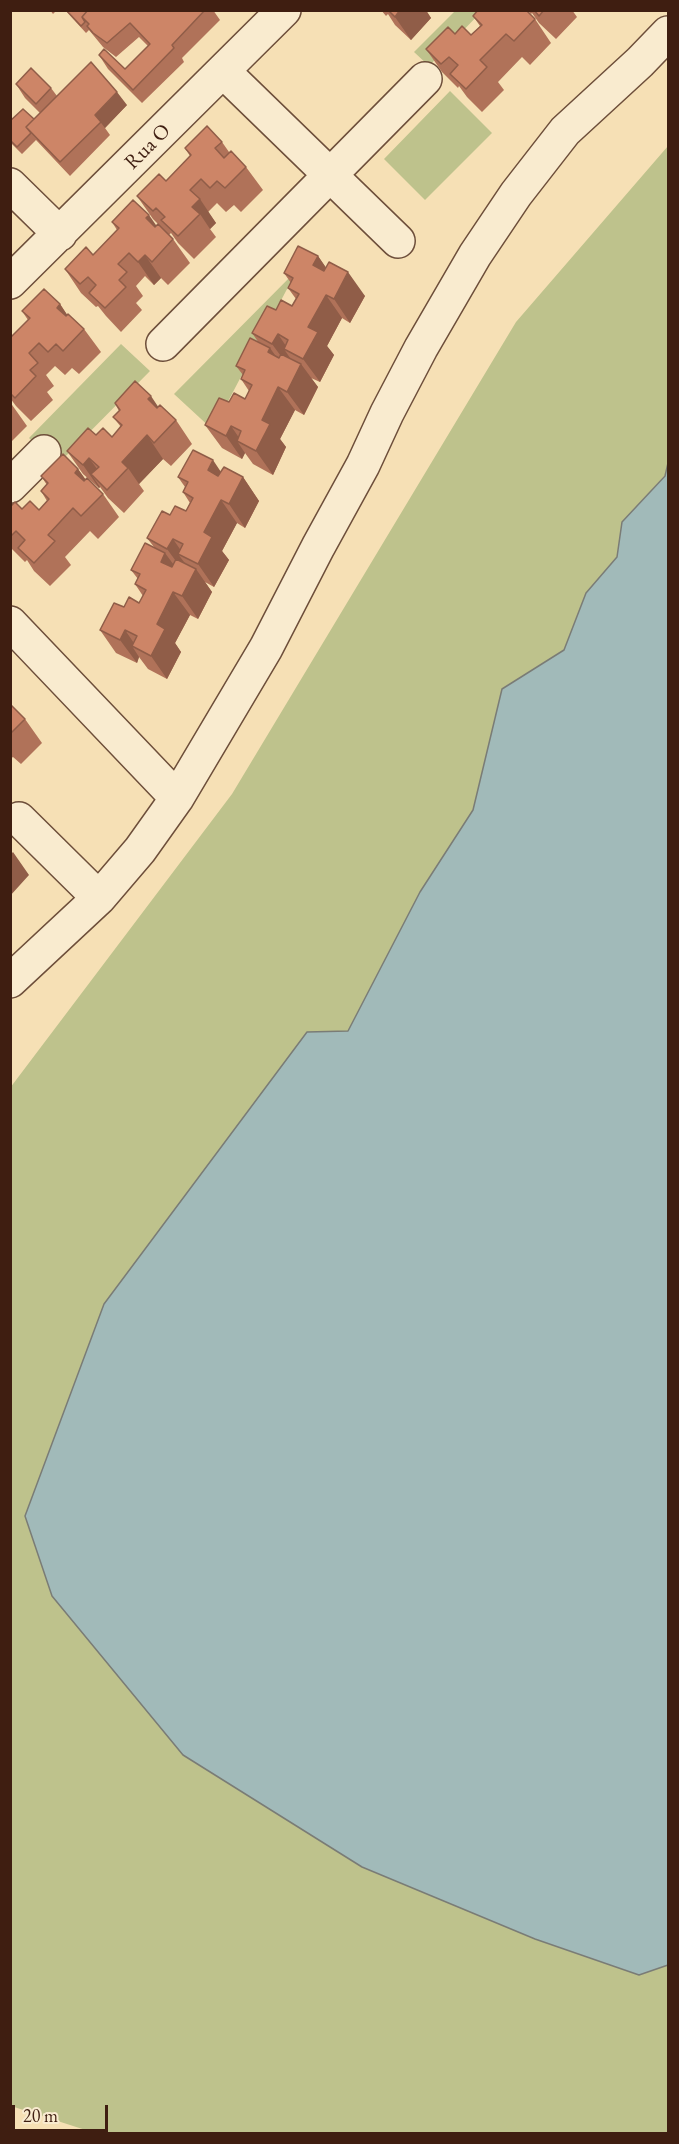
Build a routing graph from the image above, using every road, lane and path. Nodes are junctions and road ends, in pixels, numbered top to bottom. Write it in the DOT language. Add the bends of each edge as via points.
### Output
graph roads {
  1 [pos="276,13"];
  2 [pos="669,33"];
  3 [pos="224,72"];
  4 [pos="425,79"];
  5 [pos="329,176"];
  6 [pos="10,185"];
  7 [pos="60,234"];
  8 [pos="398,242"];
  9 [pos="10,282"];
  10 [pos="163,344"];
  11 [pos="44,452"];
  12 [pos="10,486"];
  13 [pos="10,623"];
  14 [pos="177,798"];
  15 [pos="19,819"];
  16 [pos="99,898"];
  17 [pos="10,981"];
  1 -- 3 [label="street, Rua O"];
  2 -- 14 [label="street" via="565,131 475,255 387,413 266,648"];
  3 -- 5 [label="street"];
  3 -- 7 [label="street, Rua O"];
  4 -- 5 [label="street"];
  5 -- 8 [label="street"];
  5 -- 10 [label="street"];
  6 -- 7 [label="street"];
  7 -- 9 [label="street, Rua O"];
  11 -- 12 [label="street"];
  13 -- 14 [label="street"];
  14 -- 16 [label="street"];
  15 -- 16 [label="street"];
  16 -- 17 [label="street"];
}
